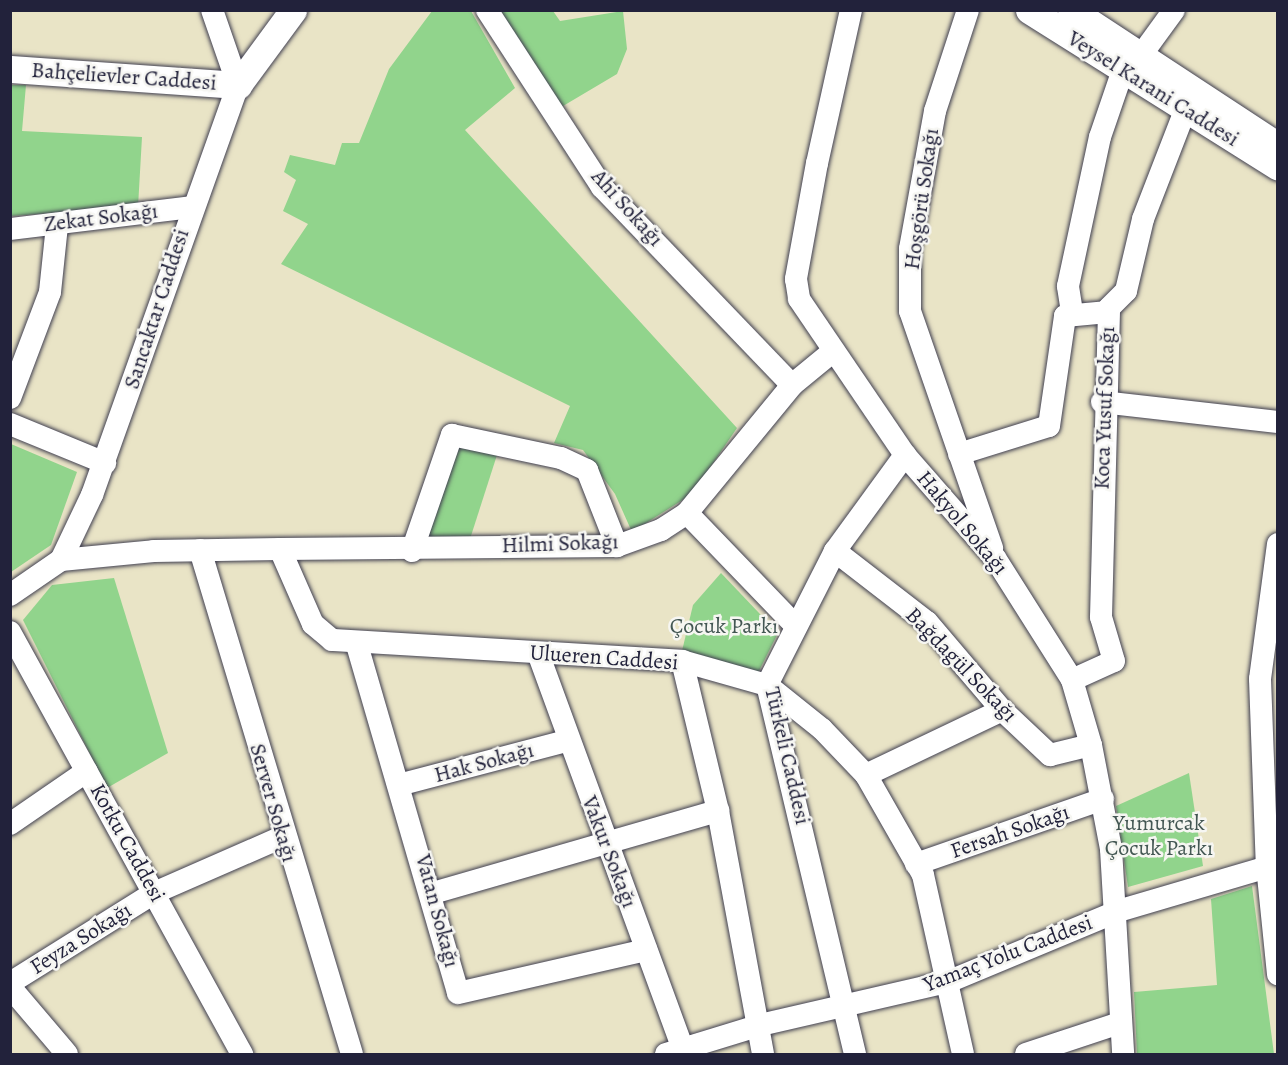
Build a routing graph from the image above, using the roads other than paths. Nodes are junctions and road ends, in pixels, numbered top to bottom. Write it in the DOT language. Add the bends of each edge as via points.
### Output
graph roads {
  1 [pos="212,10"];
  2 [pos="293,10"];
  3 [pos="487,10"];
  4 [pos="851,10"];
  5 [pos="968,10"];
  6 [pos="1029,10"];
  7 [pos="1071,10"];
  8 [pos="1174,10"];
  9 [pos="1132,62"];
  10 [pos="10,69"];
  11 [pos="238,85"];
  12 [pos="1189,100"];
  13 [pos="1278,145"];
  14 [pos="1278,167"];
  15 [pos="191,207"];
  16 [pos="57,225"];
  17 [pos="10,229"];
  18 [pos="1072,312"];
  19 [pos="1108,312"];
  20 [pos="832,352"];
  21 [pos="792,385"];
  22 [pos="10,398"];
  23 [pos="1102,402"];
  24 [pos="1278,422"];
  25 [pos="10,424"];
  26 [pos="959,454"];
  27 [pos="905,455"];
  28 [pos="105,463"];
  29 [pos="687,513"];
  30 [pos="1278,544"];
  31 [pos="617,546"];
  32 [pos="280,549"];
  33 [pos="200,550"];
  34 [pos="412,551"];
  35 [pos="835,551"];
  36 [pos="995,558"];
  37 [pos="61,560"];
  38 [pos="10,595"];
  39 [pos="795,624"];
  40 [pos="10,632"];
  41 [pos="357,645"];
  42 [pos="538,653"];
  43 [pos="682,661"];
  44 [pos="1072,680"];
  45 [pos="767,685"];
  46 [pos="1002,710"];
  47 [pos="566,741"];
  48 [pos="1092,745"];
  49 [pos="87,771"];
  50 [pos="866,776"];
  51 [pos="402,784"];
  52 [pos="1103,799"];
  53 [pos="718,811"];
  54 [pos="10,824"];
  55 [pos="282,837"];
  56 [pos="607,845"];
  57 [pos="916,864"];
  58 [pos="1272,865"];
  59 [pos="154,893"];
  60 [pos="433,893"];
  61 [pos="1119,911"];
  62 [pos="646,950"];
  63 [pos="1276,951"];
  64 [pos="1278,974"];
  65 [pos="950,981"];
  66 [pos="10,985"];
  67 [pos="845,1008"];
  68 [pos="1120,1023"];
  69 [pos="760,1025"];
  70 [pos="675,1052"];
  71 [pos="67,1054"];
  72 [pos="242,1054"];
  73 [pos="352,1054"];
  74 [pos="763,1054"];
  75 [pos="855,1054"];
  76 [pos="963,1054"];
  77 [pos="1026,1054"];
  78 [pos="1123,1054"];
  1 -- 11 [label="street"];
  2 -- 11 [label="main road, Sancaktar Caddesi"];
  3 -- 21 [label="street, Ahi Sokağı" via="602,187"];
  4 -- 20 [label="street, Hakyol Sokağı" via="796,279 799,299"];
  5 -- 26 [label="street, Hoşgörü Sokağı" via="935,111 910,249 910,311"];
  6 -- 9 [label="main road, Veysel Karani Caddesi"];
  7 -- 9 [label="main road, Veysel Karani Caddesi"];
  8 -- 9 [label="street"];
  9 -- 12 [label="main road, Veysel Karani Caddesi"];
  9 -- 18 [label="street" via="1100,137 1068,286"];
  10 -- 11 [label="main road, Bahçelievler Caddesi"];
  11 -- 15 [label="street, Sancaktar Caddesi"];
  12 -- 13 [label="main road, Veysel Karani Caddesi"];
  12 -- 14 [label="main road, Veysel Karani Caddesi"];
  12 -- 19 [label="street, Koca Yusuf Sokağı" via="1143,219 1126,291"];
  15 -- 16 [label="street, Zekat Sokağı"];
  15 -- 28 [label="street, Sancaktar Caddesi"];
  16 -- 17 [label="street, Zekat Sokağı"];
  16 -- 22 [label="street" via="50,292"];
  18 -- 19 [label="street"];
  18 -- 26 [label="street" via="1064,321 1049,426"];
  19 -- 23 [label="street, Koca Yusuf Sokağı"];
  20 -- 21 [label="street, Hilmi Sokağı"];
  20 -- 27 [label="street, Hakyol Sokağı"];
  21 -- 29 [label="street, Hilmi Sokağı"];
  23 -- 24 [label="street"];
  23 -- 44 [label="street, Koca Yusuf Sokağı" via="1101,617 1114,661"];
  25 -- 28 [label="street"];
  26 -- 36 [label="street, Hoşgörü Sokağı"];
  27 -- 35 [label="street, Türkeli Caddesi"];
  27 -- 36 [label="street, Hakyol Sokağı"];
  28 -- 37 [label="street, Sancaktar Caddesi"];
  29 -- 31 [label="street, Hilmi Sokağı" via="661,530"];
  29 -- 39 [label="street"];
  30 -- 58 [label="street" via="1260,679"];
  31 -- 34 [label="street, Hilmi Sokağı"];
  31 -- 34 [label="street" via="587,470 561,458 452,435"];
  32 -- 33 [label="street"];
  32 -- 34 [label="street, Hilmi Sokağı"];
  32 -- 41 [label="street, Ulueren Caddesi" via="313,624 332,640"];
  33 -- 37 [label="street"];
  33 -- 55 [label="street, Server Sokağı"];
  35 -- 39 [label="street, Türkeli Caddesi"];
  35 -- 46 [label="street, Bağdagül Sokağı" via="927,622"];
  36 -- 44 [label="street, Hakyol Sokağı"];
  37 -- 38 [label="street"];
  39 -- 45 [label="street, Türkeli Caddesi"];
  40 -- 49 [label="street, Kotku Caddesi"];
  41 -- 42 [label="street, Ulueren Caddesi"];
  41 -- 51 [label="street, Vatan Sokağı"];
  42 -- 43 [label="street, Ulueren Caddesi"];
  42 -- 47 [label="street, Vakur Sokağı"];
  43 -- 45 [label="street, Ulueren Caddesi"];
  43 -- 53 [label="street"];
  44 -- 48 [label="street, Hakyol Sokağı"];
  45 -- 50 [label="street, Ulueren Caddesi" via="822,729"];
  45 -- 67 [label="street, Türkeli Caddesi"];
  46 -- 48 [label="street, Bağdagül Sokağı" via="1050,755"];
  46 -- 50 [label="street"];
  47 -- 51 [label="street, Hak Sokağı"];
  47 -- 56 [label="street, Vakur Sokağı"];
  48 -- 52 [label="street, Hakyol Sokağı"];
  49 -- 54 [label="street"];
  49 -- 59 [label="street, Kotku Caddesi"];
  50 -- 57 [label="street, Ulueren Caddesi"];
  51 -- 60 [label="street, Vatan Sokağı"];
  52 -- 57 [label="street, Fersah Sokağı"];
  52 -- 61 [label="street, Hakyol Sokağı"];
  53 -- 56 [label="street"];
  53 -- 69 [label="street"];
  55 -- 59 [label="street, Feyza Sokağı"];
  55 -- 73 [label="street, Server Sokağı"];
  56 -- 60 [label="street"];
  56 -- 62 [label="street, Vakur Sokağı"];
  57 -- 65 [label="street, Ulueren Caddesi"];
  58 -- 61 [label="street, Yamaç Yolu Caddesi"];
  58 -- 63 [label="street"];
  59 -- 66 [label="street, Feyza Sokağı"];
  59 -- 72 [label="street, Kotku Caddesi"];
  60 -- 62 [label="street, Vatan Sokağı" via="458,993"];
  61 -- 65 [label="street, Yamaç Yolu Caddesi"];
  61 -- 68 [label="street, Hakyol Sokağı"];
  62 -- 70 [label="street, Vakur Sokağı"];
  63 -- 64 [label="street"];
  65 -- 67 [label="street, Yamaç Yolu Caddesi"];
  65 -- 76 [label="street, Ulueren Caddesi"];
  66 -- 71 [label="street"];
  67 -- 69 [label="street, Yamaç Yolu Caddesi"];
  67 -- 75 [label="street, Türkeli Caddesi"];
  68 -- 77 [label="street"];
  68 -- 78 [label="street, Hakyol Sokağı"];
  69 -- 70 [label="street, Yamaç Yolu Caddesi"];
  69 -- 74 [label="street"];
}
